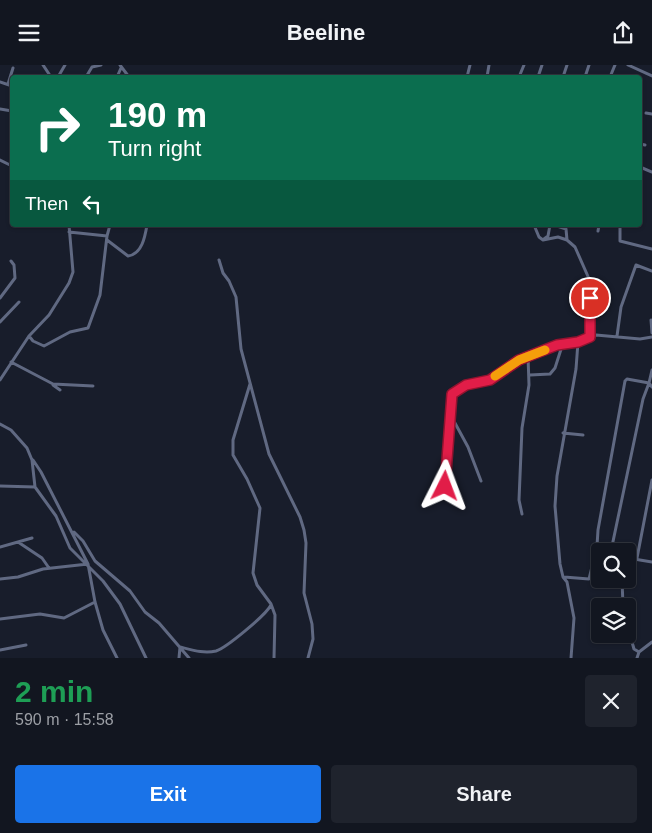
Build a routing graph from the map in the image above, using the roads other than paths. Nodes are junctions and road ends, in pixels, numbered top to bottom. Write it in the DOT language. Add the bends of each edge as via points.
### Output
graph roads {
  1 [pos="101,65"];
  2 [pos="628,65"];
  3 [pos="13,68"];
  4 [pos="12,75"];
  5 [pos="87,75"];
  6 [pos="652,76"];
  7 [pos="0,82"];
  8 [pos="10,85"];
  9 [pos="646,113"];
  10 [pos="652,114"];
  11 [pos="642,144"];
  12 [pos="645,145"];
  13 [pos="69,227"];
  14 [pos="110,227"];
  15 [pos="146,227"];
  16 [pos="535,227"];
  17 [pos="551,227"];
  18 [pos="559,227"];
  19 [pos="599,227"];
  20 [pos="620,227"];
  21 [pos="598,231"];
  22 [pos="69,232"];
  23 [pos="107,238"];
  24 [pos="543,240"];
  25 [pos="567,240"];
  26 [pos="652,249"];
  27 [pos="220,260"];
  28 [pos="11,261"];
  29 [pos="652,271"];
  30 [pos="0,298"];
  31 [pos="19,302"];
  32 [pos="651,320"];
  33 [pos="0,321"];
  34 [pos="652,335"];
  35 [pos="29,336"];
  36 [pos="617,336"];
  37 [pos="590,337"];
  38 [pos="578,342"];
  39 [pos="563,343"];
  40 [pos="528,356"];
  41 [pos="12,362"];
  42 [pos="652,370"];
  43 [pos="2,373"];
  44 [pos="530,375"];
  45 [pos="0,380"];
  46 [pos="250,381"];
  47 [pos="649,383"];
  48 [pos="53,385"];
  49 [pos="93,386"];
  50 [pos="652,387"];
  51 [pos="60,391"];
  52 [pos="449,401"];
  53 [pos="449,412"];
  54 [pos="0,424"];
  55 [pos="563,433"];
  56 [pos="583,435"];
  57 [pos="32,460"];
  58 [pos="652,480"];
  59 [pos="481,481"];
  60 [pos="0,486"];
  61 [pos="445,486"];
  62 [pos="35,487"];
  63 [pos="522,514"];
  64 [pos="72,530"];
  65 [pos="32,538"];
  66 [pos="18,542"];
  67 [pos="597,543"];
  68 [pos="612,543"];
  69 [pos="0,547"];
  70 [pos="637,559"];
  71 [pos="652,562"];
  72 [pos="88,564"];
  73 [pos="49,568"];
  74 [pos="591,571"];
  75 [pos="563,577"];
  76 [pos="0,579"];
  77 [pos="95,602"];
  78 [pos="271,604"];
  79 [pos="0,619"];
  80 [pos="632,643"];
  81 [pos="652,643"];
  82 [pos="26,645"];
  83 [pos="180,647"];
  84 [pos="0,650"];
  85 [pos="639,653"];
  86 [pos="116,658"];
  87 [pos="146,658"];
  88 [pos="179,658"];
  89 [pos="189,658"];
  90 [pos="274,658"];
  91 [pos="308,658"];
  92 [pos="571,658"];
  93 [pos="637,658"];
  1 -- 5 [label="street" via="92,67"];
  2 -- 6 [label="street"];
  3 -- 4 [label="street"];
  7 -- 8 [label="street"];
  9 -- 10 [label="street"];
  11 -- 12 [label="street"];
  13 -- 22 [label="street"];
  14 -- 23 [label="street"];
  15 -- 23 [label="street" via="142,244 133,255 128,256"];
  16 -- 24 [label="street"];
  17 -- 24 [label="street"];
  18 -- 25 [label="street" via="566,229"];
  19 -- 21 [label="street"];
  20 -- 26 [label="street" via="620,241"];
  22 -- 23 [label="street"];
  22 -- 35 [label="street" via="73,272 49,315"];
  23 -- 35 [label="street" via="100,295 88,328 70,332 44,346"];
  24 -- 25 [label="street" via="558,237"];
  25 -- 37 [label="street" via="575,247 590,281"];
  27 -- 46 [label="street" via="236,297 241,349"];
  28 -- 30 [label="street" via="15,278"];
  29 -- 36 [label="street" via="636,265 621,307"];
  31 -- 33 [label="street"];
  32 -- 34 [label="street"];
  34 -- 36 [label="street" via="640,339"];
  35 -- 41 [label="street"];
  36 -- 37 [label="street"];
  37 -- 38 [label="street"];
  38 -- 39 [label="street"];
  38 -- 55 [label="street"];
  39 -- 40 [label="street"];
  39 -- 44 [label="street" via="550,374"];
  40 -- 44 [label="street"];
  40 -- 53 [label="street" via="490,380 456,389"];
  41 -- 43 [label="street"];
  41 -- 48 [label="street"];
  42 -- 47 [label="street"];
  43 -- 45 [label="street"];
  44 -- 63 [label="street" via="522,428 519,501"];
  46 -- 78 [label="street" via="233,440 232,455 260,509 254,573 257,585"];
  46 -- 91 [label="street" via="269,454 304,530 304,593 313,639"];
  47 -- 50 [label="street"];
  47 -- 67 [label="street" via="625,381"];
  47 -- 68 [label="street"];
  48 -- 49 [label="street"];
  48 -- 51 [label="street"];
  52 -- 53 [label="street"];
  53 -- 59 [label="street" via="468,447"];
  53 -- 61 [label="street"];
  54 -- 57 [label="street" via="11,429 27,448"];
  55 -- 56 [label="street"];
  55 -- 75 [label="street" via="555,506"];
  57 -- 62 [label="street"];
  57 -- 64 [label="street"];
  58 -- 70 [label="street"];
  60 -- 62 [label="street"];
  62 -- 72 [label="street" via="56,516 70,547"];
  64 -- 72 [label="street"];
  64 -- 83 [label="street" via="95,561 130,591 145,612"];
  65 -- 66 [label="street"];
  66 -- 69 [label="street"];
  66 -- 73 [label="street" via="42,558"];
  70 -- 71 [label="street"];
  72 -- 73 [label="street"];
  72 -- 77 [label="street"];
  72 -- 87 [label="street" via="120,604"];
  73 -- 76 [label="street"];
  74 -- 75 [label="street" via="589,579"];
  75 -- 92 [label="street" via="567,582 574,618"];
  77 -- 79 [label="street" via="64,618 40,614"];
  77 -- 86 [label="street"];
  78 -- 83 [label="street" via="261,617 218,650 205,652"];
  78 -- 90 [label="street" via="275,622"];
  80 -- 85 [label="street"];
  81 -- 85 [label="street"];
  82 -- 84 [label="street"];
  83 -- 88 [label="street"];
  83 -- 89 [label="street"];
  85 -- 93 [label="street"];
}
